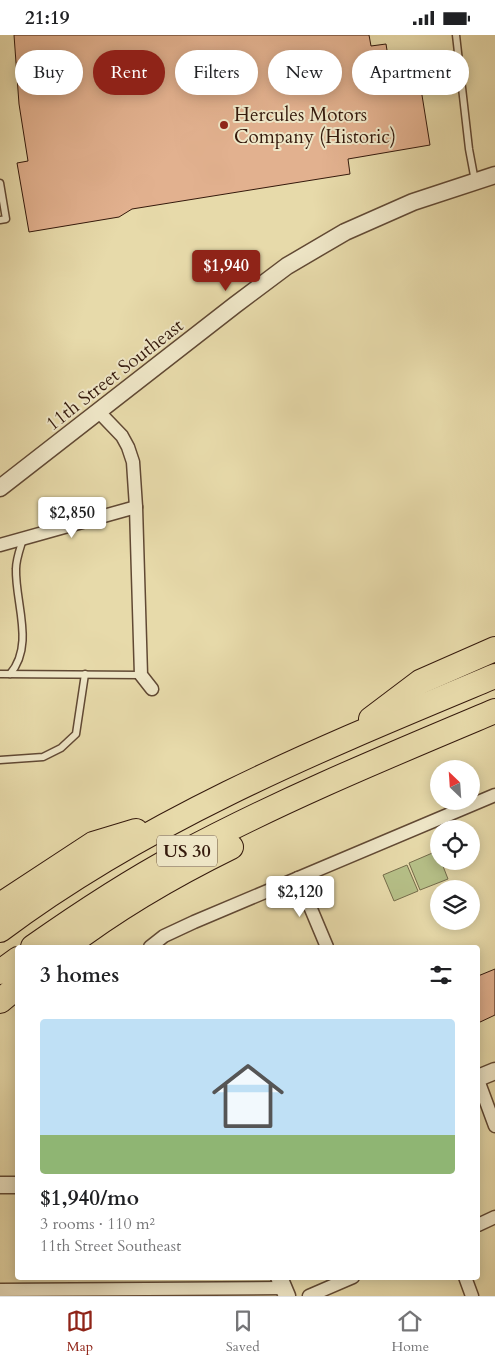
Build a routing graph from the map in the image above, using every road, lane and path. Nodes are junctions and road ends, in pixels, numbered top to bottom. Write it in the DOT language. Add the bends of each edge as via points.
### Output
graph roads {
  1 [pos="456,35"];
  2 [pos="495,175"];
  3 [pos="475,181"];
  4 [pos="0,183"];
  5 [pos="0,221"];
  6 [pos="98,411"];
  7 [pos="0,488"];
  8 [pos="136,507"];
  9 [pos="23,538"];
  10 [pos="0,545"];
  11 [pos="495,649"];
  12 [pos="0,674"];
  13 [pos="10,674"];
  14 [pos="85,675"];
  15 [pos="141,675"];
  16 [pos="495,676"];
  17 [pos="152,689"];
  18 [pos="495,711"];
  19 [pos="338,743"];
  20 [pos="0,760"];
  21 [pos="352,773"];
  22 [pos="495,795"];
  23 [pos="176,820"];
  24 [pos="298,878"];
  25 [pos="0,905"];
  26 [pos="0,930"];
  27 [pos="36,945"];
  28 [pos="69,945"];
  29 [pos="152,945"];
  30 [pos="326,945"];
  31 [pos="15,961"];
  32 [pos="0,972"];
  33 [pos="15,988"];
  34 [pos="0,1001"];
  35 [pos="495,1071"];
  36 [pos="480,1078"];
  37 [pos="480,1085"];
  38 [pos="495,1126"];
  39 [pos="0,1185"];
  40 [pos="15,1185"];
  41 [pos="495,1217"];
  42 [pos="480,1224"];
  43 [pos="346,1280"];
  44 [pos="466,1280"];
  45 [pos="143,1287"];
  46 [pos="283,1287"];
  47 [pos="19,1288"];
  48 [pos="0,1289"];
  49 [pos="309,1296"];
  50 [pos="472,1296"];
  1 -- 3 [label="lane"];
  2 -- 3 [label="street, 11th Street Southeast"];
  3 -- 6 [label="street, 11th Street Southeast" via="413,202 344,233 287,266"];
  4 -- 5 [label="lane" via="6,219"];
  6 -- 7 [label="street, 11th Street Southeast"];
  6 -- 8 [label="street" via="120,434 129,450"];
  8 -- 9 [label="street"];
  8 -- 15 [label="street"];
  9 -- 10 [label="street"];
  9 -- 13 [label="lane" via="16,569 22,646 20,659"];
  11 -- 19 [label="highway" via="420,682"];
  12 -- 13 [label="lane"];
  13 -- 14 [label="lane"];
  14 -- 15 [label="lane"];
  14 -- 20 [label="lane" via="76,734 61,748 43,757"];
  15 -- 17 [label="street"];
  16 -- 19 [label="highway, US 30"];
  18 -- 21 [label="highway, US 30"];
  19 -- 23 [label="highway, US 30"];
  21 -- 27 [label="highway, US 30" via="178,856 98,903"];
  21 -- 28 [label="highway" via="267,829 174,877"];
  22 -- 24 [label="street"];
  23 -- 25 [label="highway" via="93,844"];
  23 -- 26 [label="highway, US 30" via="93,867"];
  24 -- 29 [label="street" via="176,930"];
  24 -- 30 [label="street"];
  31 -- 32 [label="highway"];
  33 -- 34 [label="highway"];
  35 -- 36 [label="street"];
  37 -- 38 [label="street"];
  39 -- 40 [label="street"];
  41 -- 42 [label="street"];
  43 -- 49 [label="street"];
  44 -- 50 [label="street"];
  45 -- 46 [label="street"];
  45 -- 47 [label="street"];
  47 -- 48 [label="street"];
}
